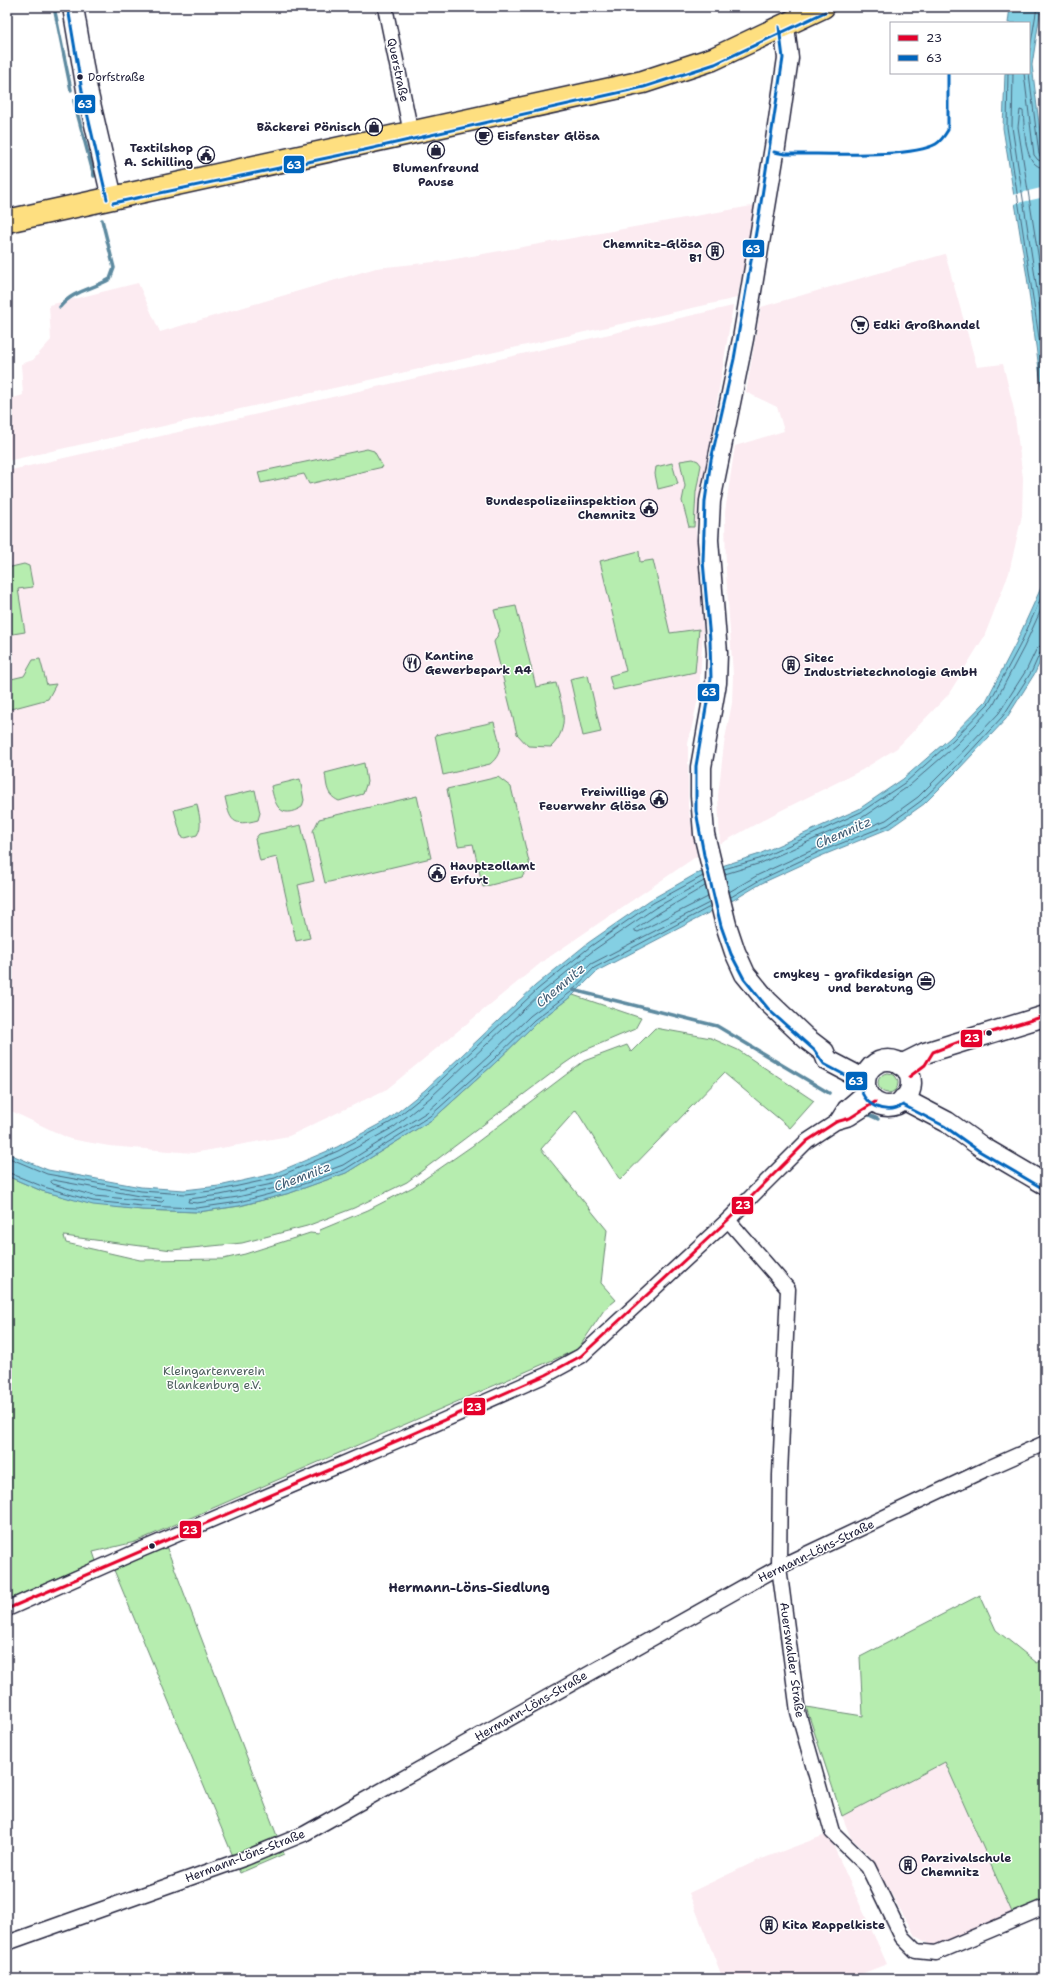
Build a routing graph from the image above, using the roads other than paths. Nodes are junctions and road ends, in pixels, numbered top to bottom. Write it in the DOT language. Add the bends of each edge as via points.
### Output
graph roads {
  1 [pos="73,7"];
  2 [pos="385,7"];
  3 [pos="823,7"];
  4 [pos="784,26"];
  5 [pos="411,133"];
  6 [pos="112,198"];
  7 [pos="7,221"];
  8 [pos="1045,1016"];
  9 [pos="906,1082"];
  10 [pos="869,1084"];
  11 [pos="1045,1184"];
  12 [pos="728,1220"];
  13 [pos="1045,1443"];
  14 [pos="779,1567"];
  15 [pos="7,1609"];
  16 [pos="1045,1907"];
  17 [pos="7,1943"];
  1 -- 6 [label="main road" via="87,90"];
  2 -- 5 [label="street, Querstraße"];
  3 -- 4 [label="main road"];
  4 -- 5 [label="main road" via="713,59 643,82"];
  4 -- 10 [label="main road" via="788,58 784,84 743,340 708,514 716,683 701,767 703,820 726,925 745,974 756,990 779,1013 824,1052 832,1052 854,1062"];
  5 -- 6 [label="main road"];
  6 -- 7 [label="main road"];
  8 -- 9 [label="main road" via="933,1052 925,1065"];
  9 -- 10 [label="main road" via="893,1105 886,1105"];
  9 -- 10 [label="main road" via="893,1060 885,1060"];
  9 -- 11 [label="main road" via="947,1122 982,1147"];
  10 -- 12 [label="street" via="845,1108 836,1122 808,1141"];
  12 -- 14 [label="street, Auerswalder Straße" via="788,1289"];
  12 -- 15 [label="street" via="576,1359 546,1375 401,1439"];
  13 -- 14 [label="street, Hermann-Löns-Straße"];
  14 -- 16 [label="street, Auerswalder Straße" via="798,1712 832,1832 868,1867 902,1937 916,1951 936,1953"];
  14 -- 17 [label="street, Hermann-Löns-Straße" via="304,1834 246,1858"];
}
